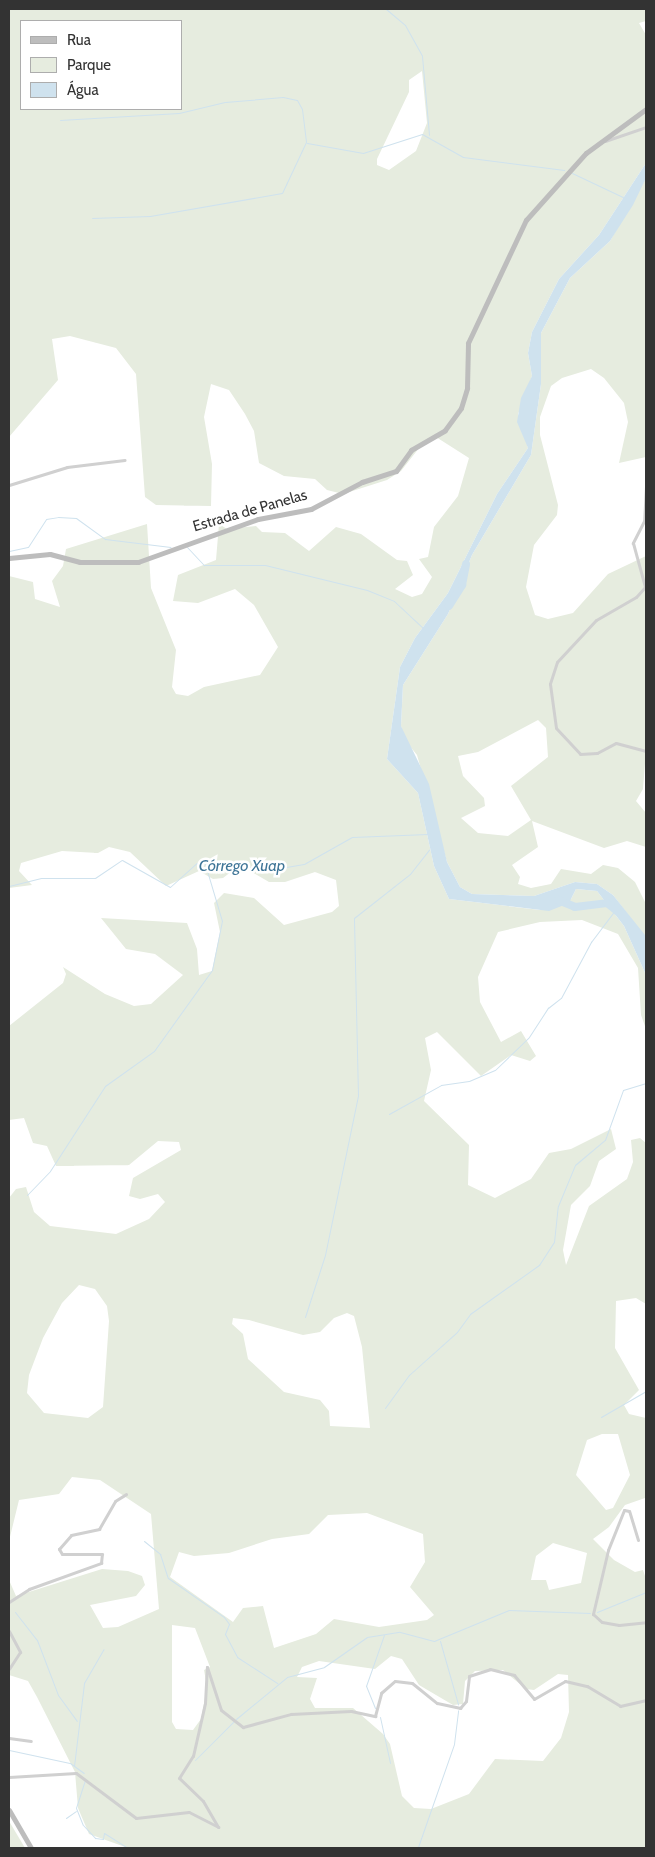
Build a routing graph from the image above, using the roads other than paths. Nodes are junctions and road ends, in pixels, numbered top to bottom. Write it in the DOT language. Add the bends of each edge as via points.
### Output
graph roads {
  1 [pos="646,109"];
  2 [pos="646,127"];
  3 [pos="600,142"];
  4 [pos="125,460"];
  5 [pos="9,485"];
  6 [pos="646,486"];
  7 [pos="9,558"];
  8 [pos="646,751"];
  9 [pos="126,1494"];
  10 [pos="638,1540"];
  11 [pos="9,1602"];
  12 [pos="646,1622"];
  13 [pos="9,1631"];
  14 [pos="9,1669"];
  15 [pos="646,1700"];
  16 [pos="9,1738"];
  17 [pos="31,1741"];
  18 [pos="9,1777"];
  19 [pos="9,1810"];
  20 [pos="31,1848"];
  1 -- 3 [label="street, Estrada de Panelas"];
  2 -- 3 [label="street"];
  3 -- 7 [label="street, Estrada de Panelas" via="567,172 521,229 466,349 468,382 461,408 445,430 411,450 396,471 362,482 311,509 258,519 138,562 80,562 50,554"];
  4 -- 5 [label="street" via="67,467"];
  6 -- 8 [label="street" via="644,521 633,544 645,587 636,597 596,620 557,662 550,684 556,728 580,754 597,753 616,743"];
  9 -- 11 [label="street" via="116,1501 98,1528 71,1535 59,1549 62,1554 102,1554 101,1563 29,1589"];
  10 -- 12 [label="street" via="629,1511 624,1510 608,1550 593,1614 602,1622 619,1625"];
  13 -- 14 [label="street" via="20,1652"];
  15 -- 18 [label="street" via="620,1706 586,1686 565,1681 534,1699 514,1675 490,1669 469,1676 465,1704 460,1708 438,1704 412,1683 396,1681 381,1693 375,1716 351,1711 291,1714 243,1727 221,1710 207,1666 205,1703 194,1753 179,1778 203,1801 218,1827 189,1812 136,1818 76,1773"];
  16 -- 17 [label="street"];
  19 -- 20 [label="street"];
}
